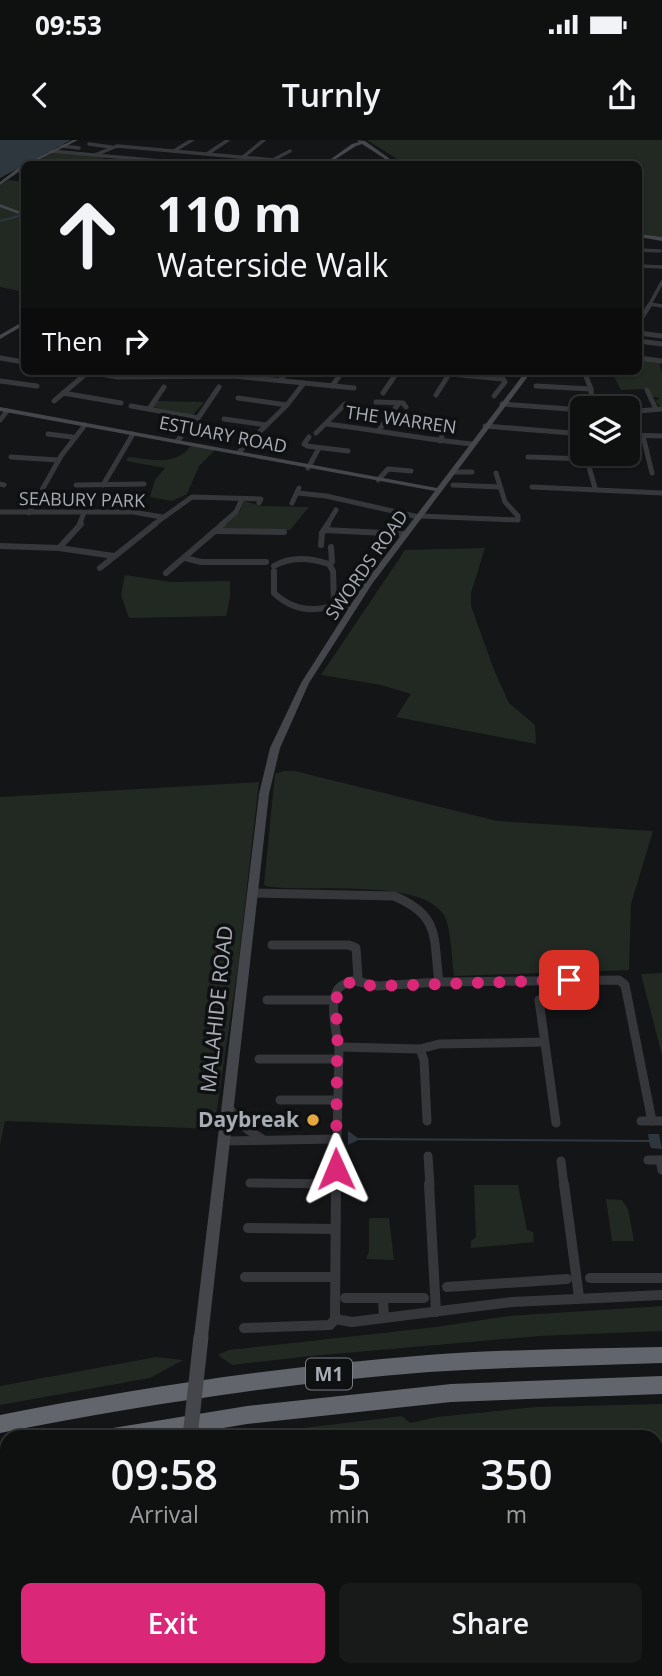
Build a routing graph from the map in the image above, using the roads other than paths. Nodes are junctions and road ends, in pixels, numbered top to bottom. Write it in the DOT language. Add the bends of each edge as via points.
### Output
graph roads {
  1 [pos="76,140"];
  2 [pos="150,140"];
  3 [pos="192,140"];
  4 [pos="228,140"];
  5 [pos="264,140"];
  6 [pos="94,141"];
  7 [pos="361,141"];
  8 [pos="62,146"];
  9 [pos="82,147"];
  10 [pos="111,147"];
  11 [pos="139,148"];
  12 [pos="50,151"];
  13 [pos="174,151"];
  14 [pos="290,151"];
  15 [pos="207,154"];
  16 [pos="95,155"];
  17 [pos="224,156"];
  18 [pos="243,157"];
  19 [pos="33,161"];
  20 [pos="151,161"];
  21 [pos="218,161"];
  22 [pos="330,161"];
  23 [pos="391,161"];
  24 [pos="21,169"];
  25 [pos="0,184"];
  26 [pos="0,205"];
  27 [pos="21,214"];
  28 [pos="642,236"];
  29 [pos="662,239"];
  30 [pos="642,250"];
  31 [pos="660,251"];
  32 [pos="642,266"];
  33 [pos="662,268"];
  34 [pos="662,282"];
  35 [pos="650,304"];
  36 [pos="662,306"];
  37 [pos="642,317"];
  38 [pos="21,325"];
  39 [pos="642,333"];
  40 [pos="662,336"];
  41 [pos="0,337"];
  42 [pos="642,341"];
  43 [pos="662,344"];
  44 [pos="0,358"];
  45 [pos="642,358"];
  46 [pos="662,360"];
  47 [pos="21,361"];
  48 [pos="84,375"];
  49 [pos="106,375"];
  50 [pos="160,375"];
  51 [pos="250,375"];
  52 [pos="284,375"];
  53 [pos="341,375"];
  54 [pos="395,375"];
  55 [pos="449,375"];
  56 [pos="473,375"];
  57 [pos="526,375"];
  58 [pos="586,375"];
  59 [pos="281,379"];
  60 [pos="0,381"];
  61 [pos="304,383"];
  62 [pos="37,386"];
  63 [pos="332,386"];
  64 [pos="536,386"];
  65 [pos="164,387"];
  66 [pos="219,387"];
  67 [pos="354,388"];
  68 [pos="591,389"];
  69 [pos="647,390"];
  70 [pos="63,393"];
  71 [pos="383,393"];
  72 [pos="436,395"];
  73 [pos="494,396"];
  74 [pos="591,396"];
  75 [pos="238,398"];
  76 [pos="54,401"];
  77 [pos="376,402"];
  78 [pos="121,403"];
  79 [pos="399,403"];
  80 [pos="345,404"];
  81 [pos="502,404"];
  82 [pos="286,405"];
  83 [pos="131,406"];
  84 [pos="406,407"];
  85 [pos="149,409"];
  86 [pos="570,409"];
  87 [pos="659,409"];
  88 [pos="4,410"];
  89 [pos="640,411"];
  90 [pos="198,418"];
  91 [pos="223,419"];
  92 [pos="433,419"];
  93 [pos="0,420"];
  94 [pos="327,424"];
  95 [pos="85,425"];
  96 [pos="266,425"];
  97 [pos="485,426"];
  98 [pos="379,430"];
  99 [pos="133,433"];
  100 [pos="316,433"];
  101 [pos="570,433"];
  102 [pos="48,435"];
  103 [pos="640,436"];
  104 [pos="643,436"];
  105 [pos="662,436"];
  106 [pos="72,437"];
  107 [pos="309,438"];
  108 [pos="440,440"];
  109 [pos="177,441"];
  110 [pos="472,444"];
  111 [pos="319,448"];
  112 [pos="348,451"];
  113 [pos="239,452"];
  114 [pos="570,456"];
  115 [pos="11,457"];
  116 [pos="528,457"];
  117 [pos="58,460"];
  118 [pos="589,466"];
  119 [pos="308,468"];
  120 [pos="411,471"];
  121 [pos="453,472"];
  122 [pos="472,472"];
  123 [pos="496,473"];
  124 [pos="652,473"];
  125 [pos="378,480"];
  126 [pos="145,484"];
  127 [pos="76,485"];
  128 [pos="103,485"];
  129 [pos="453,485"];
  130 [pos="500,487"];
  131 [pos="533,487"];
  132 [pos="595,488"];
  133 [pos="439,490"];
  134 [pos="662,493"];
  135 [pos="242,499"];
  136 [pos="260,503"];
  137 [pos="292,503"];
  138 [pos="0,512"];
  139 [pos="29,513"];
  140 [pos="84,513"];
  141 [pos="400,513"];
  142 [pos="337,514"];
  143 [pos="162,517"];
  144 [pos="420,517"];
  145 [pos="324,530"];
  146 [pos="215,531"];
  147 [pos="284,532"];
  148 [pos="385,532"];
  149 [pos="406,534"];
  150 [pos="0,546"];
  151 [pos="331,547"];
  152 [pos="59,548"];
  153 [pos="114,556"];
  154 [pos="184,558"];
  155 [pos="319,561"];
  156 [pos="266,562"];
  157 [pos="329,564"];
  158 [pos="100,568"];
  159 [pos="166,573"];
  160 [pos="337,604"];
  161 [pos="354,607"];
  162 [pos="264,794"];
  163 [pos="253,893"];
  164 [pos="272,945"];
  165 [pos="355,981"];
  166 [pos="439,982"];
  167 [pos="267,1000"];
  168 [pos="336,1000"];
  169 [pos="539,1000"];
  170 [pos="544,1042"];
  171 [pos="340,1047"];
  172 [pos="420,1049"];
  173 [pos="259,1059"];
  174 [pos="337,1059"];
  175 [pos="280,1100"];
  176 [pos="336,1100"];
  177 [pos="228,1107"];
  178 [pos="427,1121"];
  179 [pos="652,1121"];
  180 [pos="556,1123"];
  181 [pos="262,1139"];
  182 [pos="335,1139"];
  183 [pos="224,1141"];
  184 [pos="428,1156"];
  185 [pos="648,1160"];
  186 [pos="561,1161"];
  187 [pos="661,1163"];
  188 [pos="250,1184"];
  189 [pos="336,1184"];
  190 [pos="248,1228"];
  191 [pos="335,1229"];
  192 [pos="245,1277"];
  193 [pos="335,1277"];
  194 [pos="590,1278"];
  195 [pos="633,1278"];
  196 [pos="662,1278"];
  197 [pos="567,1279"];
  198 [pos="508,1283"];
  199 [pos="447,1287"];
  200 [pos="662,1295"];
  201 [pos="637,1296"];
  202 [pos="579,1297"];
  203 [pos="345,1298"];
  204 [pos="383,1298"];
  205 [pos="429,1298"];
  206 [pos="512,1301"];
  207 [pos="436,1312"];
  208 [pos="384,1318"];
  209 [pos="335,1319"];
  210 [pos="244,1328"];
  211 [pos="662,1355"];
  212 [pos="662,1385"];
  213 [pos="0,1424"];
  214 [pos="156,1430"];
  215 [pos="191,1430"];
  1 -- 8 [label="main road"];
  2 -- 11 [label="street"];
  3 -- 13 [label="street"];
  4 -- 15 [label="street"];
  5 -- 18 [label="street"];
  6 -- 9 [label="street"];
  7 -- 22 [label="main road"];
  7 -- 23 [label="main road"];
  8 -- 9 [label="street"];
  8 -- 12 [label="main road"];
  9 -- 10 [label="street"];
  10 -- 11 [label="street"];
  10 -- 16 [label="street"];
  11 -- 13 [label="street"];
  12 -- 16 [label="street"];
  12 -- 19 [label="main road"];
  13 -- 15 [label="street"];
  14 -- 18 [label="street" via="276,160"];
  15 -- 17 [label="street"];
  16 -- 20 [label="street"];
  17 -- 18 [label="street"];
  17 -- 21 [label="street"];
  24 -- 25 [label="main road"];
  26 -- 27 [label="main road"];
  28 -- 29 [label="main road"];
  30 -- 31 [label="street"];
  32 -- 33 [label="street"];
  34 -- 35 [label="street"];
  35 -- 36 [label="street"];
  35 -- 37 [label="street"];
  38 -- 41 [label="main road"];
  39 -- 40 [label="street"];
  42 -- 43 [label="street"];
  44 -- 47 [label="street"];
  45 -- 46 [label="street"];
  48 -- 70 [label="street"];
  49 -- 50 [label="street"];
  51 -- 59 [label="street"];
  52 -- 59 [label="street"];
  53 -- 63 [label="street"];
  54 -- 71 [label="street"];
  55 -- 72 [label="street"];
  56 -- 73 [label="street" via="503,379"];
  57 -- 81 [label="main road, SWORDS ROAD"];
  58 -- 68 [label="street"];
  59 -- 61 [label="street"];
  60 -- 62 [label="street"];
  61 -- 63 [label="street"];
  61 -- 82 [label="street"];
  63 -- 67 [label="street"];
  64 -- 68 [label="street"];
  65 -- 85 [label="street"];
  66 -- 90 [label="street"];
  68 -- 74 [label="street"];
  69 -- 87 [label="street"];
  70 -- 76 [label="street"];
  70 -- 78 [label="street"];
  75 -- 82 [label="street"];
  77 -- 79 [label="street"];
  79 -- 84 [label="street"];
  79 -- 98 [label="street"];
  80 -- 94 [label="street"];
  81 -- 86 [label="street"];
  81 -- 97 [label="main road, SWORDS ROAD"];
  82 -- 96 [label="street"];
  83 -- 85 [label="street"];
  85 -- 90 [label="street"];
  87 -- 89 [label="street"];
  88 -- 93 [label="street"];
  88 -- 95 [label="main road, ESTUARY ROAD"];
  90 -- 109 [label="street"];
  91 -- 96 [label="street"];
  92 -- 108 [label="street" via="444,430"];
  94 -- 98 [label="street, THE WARREN"];
  94 -- 100 [label="street"];
  95 -- 99 [label="main road, ESTUARY ROAD"];
  95 -- 106 [label="street"];
  96 -- 113 [label="street"];
  97 -- 101 [label="street"];
  97 -- 110 [label="main road, SWORDS ROAD"];
  98 -- 108 [label="street, THE WARREN"];
  99 -- 109 [label="main road, ESTUARY ROAD"];
  99 -- 128 [label="street"];
  102 -- 106 [label="street"];
  103 -- 104 [label="street"];
  104 -- 105 [label="street"];
  104 -- 124 [label="street"];
  106 -- 117 [label="street"];
  107 -- 111 [label="street" via="304,444"];
  108 -- 110 [label="street, THE WARREN"];
  109 -- 113 [label="main road, ESTUARY ROAD"];
  110 -- 121 [label="main road, SWORDS ROAD"];
  111 -- 112 [label="street"];
  111 -- 119 [label="street"];
  113 -- 119 [label="main road, ESTUARY ROAD"];
  114 -- 116 [label="street"];
  115 -- 117 [label="street"];
  117 -- 139 [label="street"];
  118 -- 132 [label="street"];
  119 -- 125 [label="main road, ESTUARY ROAD"];
  120 -- 125 [label="street" via="390,468"];
  121 -- 122 [label="street"];
  121 -- 133 [label="main road, SWORDS ROAD"];
  123 -- 130 [label="street"];
  125 -- 133 [label="main road, ESTUARY ROAD"];
  126 -- 128 [label="street"];
  127 -- 128 [label="street"];
  129 -- 130 [label="street"];
  130 -- 144 [label="street" via="518,520"];
  131 -- 132 [label="street"];
  132 -- 134 [label="street"];
  133 -- 144 [label="main road, SWORDS ROAD"];
  135 -- 136 [label="street" via="261,499"];
  135 -- 143 [label="street" via="192,497"];
  135 -- 146 [label="street" via="236,512"];
  137 -- 141 [label="street" via="299,491"];
  138 -- 139 [label="street, SEABURY PARK"];
  139 -- 140 [label="street, SEABURY PARK"];
  140 -- 143 [label="street, SEABURY PARK" via="134,512"];
  140 -- 152 [label="street" via="83,521"];
  141 -- 144 [label="street"];
  141 -- 148 [label="street"];
  142 -- 145 [label="street"];
  143 -- 153 [label="street"];
  144 -- 149 [label="main road, SWORDS ROAD"];
  145 -- 148 [label="street"];
  145 -- 155 [label="street"];
  146 -- 147 [label="street"];
  146 -- 154 [label="street"];
  148 -- 149 [label="street"];
  149 -- 161 [label="main road, SWORDS ROAD"];
  150 -- 152 [label="street"];
  151 -- 157 [label="street"];
  152 -- 153 [label="street"];
  153 -- 158 [label="street"];
  154 -- 156 [label="street"];
  154 -- 159 [label="street"];
  155 -- 157 [label="street"];
  155 -- 160 [label="street" via="283,561 274,568 274,593 290,606"];
  157 -- 160 [label="street"];
  160 -- 161 [label="street"];
  161 -- 162 [label="main road, SWORDS ROAD" via="294,703 275,748"];
  162 -- 163 [label="main road, MALAHIDE ROAD"];
  163 -- 166 [label="street" via="381,894 404,899 426,914 430,923"];
  163 -- 177 [label="main road, MALAHIDE ROAD"];
  164 -- 165 [label="street" via="354,946 359,975"];
  165 -- 166 [label="street" via="378,986"];
  165 -- 168 [label="street" via="338,989"];
  166 -- 179 [label="street" via="622,982"];
  167 -- 168 [label="street"];
  168 -- 171 [label="street"];
  169 -- 170 [label="street"];
  170 -- 172 [label="street" via="439,1044"];
  170 -- 180 [label="street"];
  171 -- 172 [label="street"];
  171 -- 174 [label="street"];
  172 -- 178 [label="street"];
  173 -- 174 [label="street"];
  174 -- 176 [label="street"];
  175 -- 176 [label="street"];
  176 -- 182 [label="street"];
  177 -- 181 [label="street"];
  177 -- 183 [label="main road, MALAHIDE ROAD"];
  181 -- 182 [label="street"];
  181 -- 183 [label="street"];
  182 -- 189 [label="street"];
  183 -- 215 [label="main road, MALAHIDE ROAD, bridge"];
  184 -- 205 [label="street"];
  185 -- 187 [label="street"];
  186 -- 202 [label="street"];
  188 -- 189 [label="street"];
  189 -- 191 [label="street"];
  190 -- 191 [label="street"];
  191 -- 193 [label="street"];
  192 -- 193 [label="street"];
  193 -- 209 [label="street"];
  194 -- 195 [label="street"];
  195 -- 196 [label="street"];
  195 -- 201 [label="street"];
  197 -- 198 [label="street"];
  198 -- 199 [label="street"];
  198 -- 206 [label="street"];
  200 -- 201 [label="street"];
  201 -- 202 [label="street"];
  202 -- 206 [label="street"];
  203 -- 204 [label="street"];
  204 -- 205 [label="street"];
  204 -- 208 [label="street"];
  205 -- 207 [label="street"];
  206 -- 207 [label="street"];
  207 -- 208 [label="street"];
  208 -- 209 [label="street"];
  209 -- 210 [label="street" via="330,1325"];
  211 -- 213 [label="highway, M1" via="489,1360 339,1373 80,1408"];
  212 -- 214 [label="highway, M1" via="451,1393 247,1415"];
}
